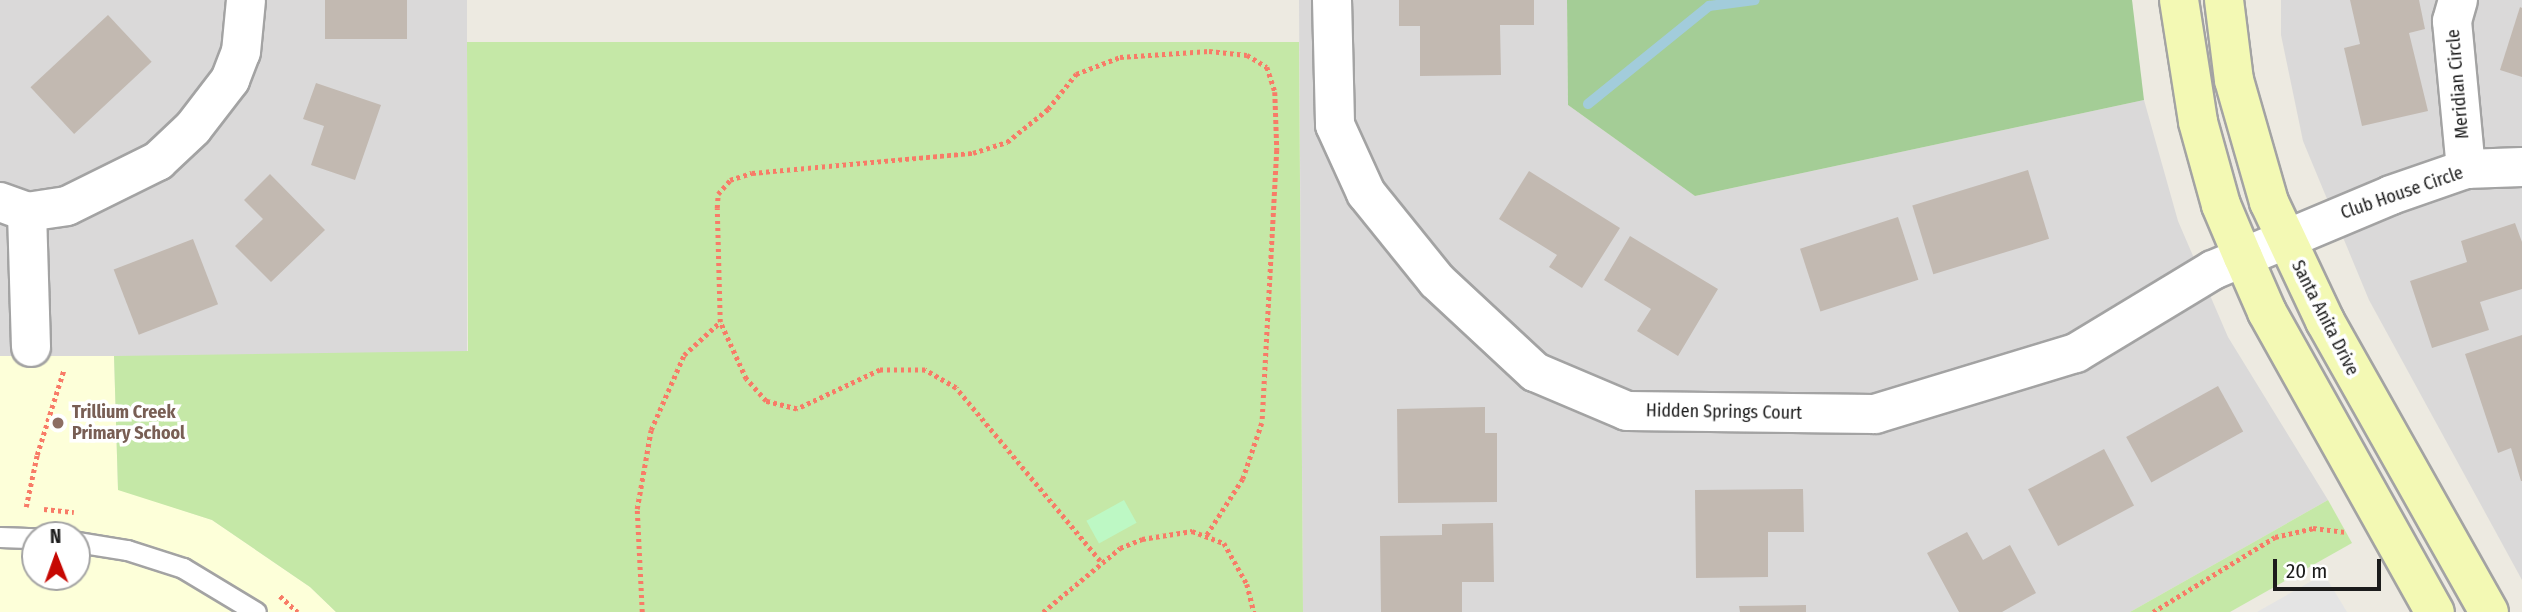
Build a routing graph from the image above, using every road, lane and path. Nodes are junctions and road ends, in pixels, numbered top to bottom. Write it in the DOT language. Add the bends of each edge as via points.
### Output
graph roads {
  1 [pos="246,0"];
  2 [pos="1332,0"];
  3 [pos="2179,0"];
  4 [pos="2224,0"];
  5 [pos="2458,0"];
  6 [pos="2522,167"];
  7 [pos="2466,169"];
  8 [pos="13,207"];
  9 [pos="2285,237"];
  10 [pos="2243,257"];
  11 [pos="720,322"];
  12 [pos="31,346"];
  13 [pos="67,363"];
  14 [pos="26,508"];
  15 [pos="2351,532"];
  16 [pos="1207,535"];
  17 [pos="0,537"];
  18 [pos="21,538"];
  19 [pos="91,544"];
  20 [pos="1100,561"];
  21 [pos="256,612"];
  22 [pos="642,612"];
  23 [pos="1043,612"];
  24 [pos="1254,612"];
  25 [pos="2153,612"];
  26 [pos="2435,612"];
  27 [pos="2489,612"];
  1 -- 8 [label="street" via="241,52 230,80 190,132 158,160 119,184 67,206"];
  2 -- 10 [label="street, Hidden Springs Court" via="1335,125 1366,193 1437,281 1535,372 1627,411 1875,414 2076,353 2206,274"];
  3 -- 10 [label="main road" via="2198,122 2221,205"];
  4 -- 9 [label="main road, Santa Anita Drive" via="2246,132 2262,186"];
  5 -- 7 [label="street, Meridian Circle" via="2452,21"];
  6 -- 7 [label="street, Club House Circle"];
  7 -- 9 [label="street, Club House Circle"];
  8 -- 12 [label="street"];
  9 -- 10 [label="street, Hidden Springs Court"];
  9 -- 27 [label="main road, Santa Anita Drive" via="2325,321"];
  10 -- 26 [label="main road" via="2273,324"];
  11 -- 16 [label="path" via="718,194 730,180 752,173 973,153 1007,142 1048,109 1076,74 1120,57 1209,51 1247,55 1267,67 1275,92 1276,177 1263,409 1243,479"];
  11 -- 20 [label="path" via="746,379 766,401 797,409 880,370 903,368 925,370 956,388"];
  11 -- 22 [label="path" via="684,355 651,430 637,509"];
  13 -- 14 [label="path" via="51,404"];
  15 -- 25 [label="path" via="2313,528 2275,537"];
  16 -- 20 [label="path" via="1192,531 1142,539"];
  16 -- 24 [label="path" via="1224,543 1237,561"];
  17 -- 18 [label="lane"];
  19 -- 21 [label="lane" via="183,568"];
  20 -- 23 [label="path"];
}
